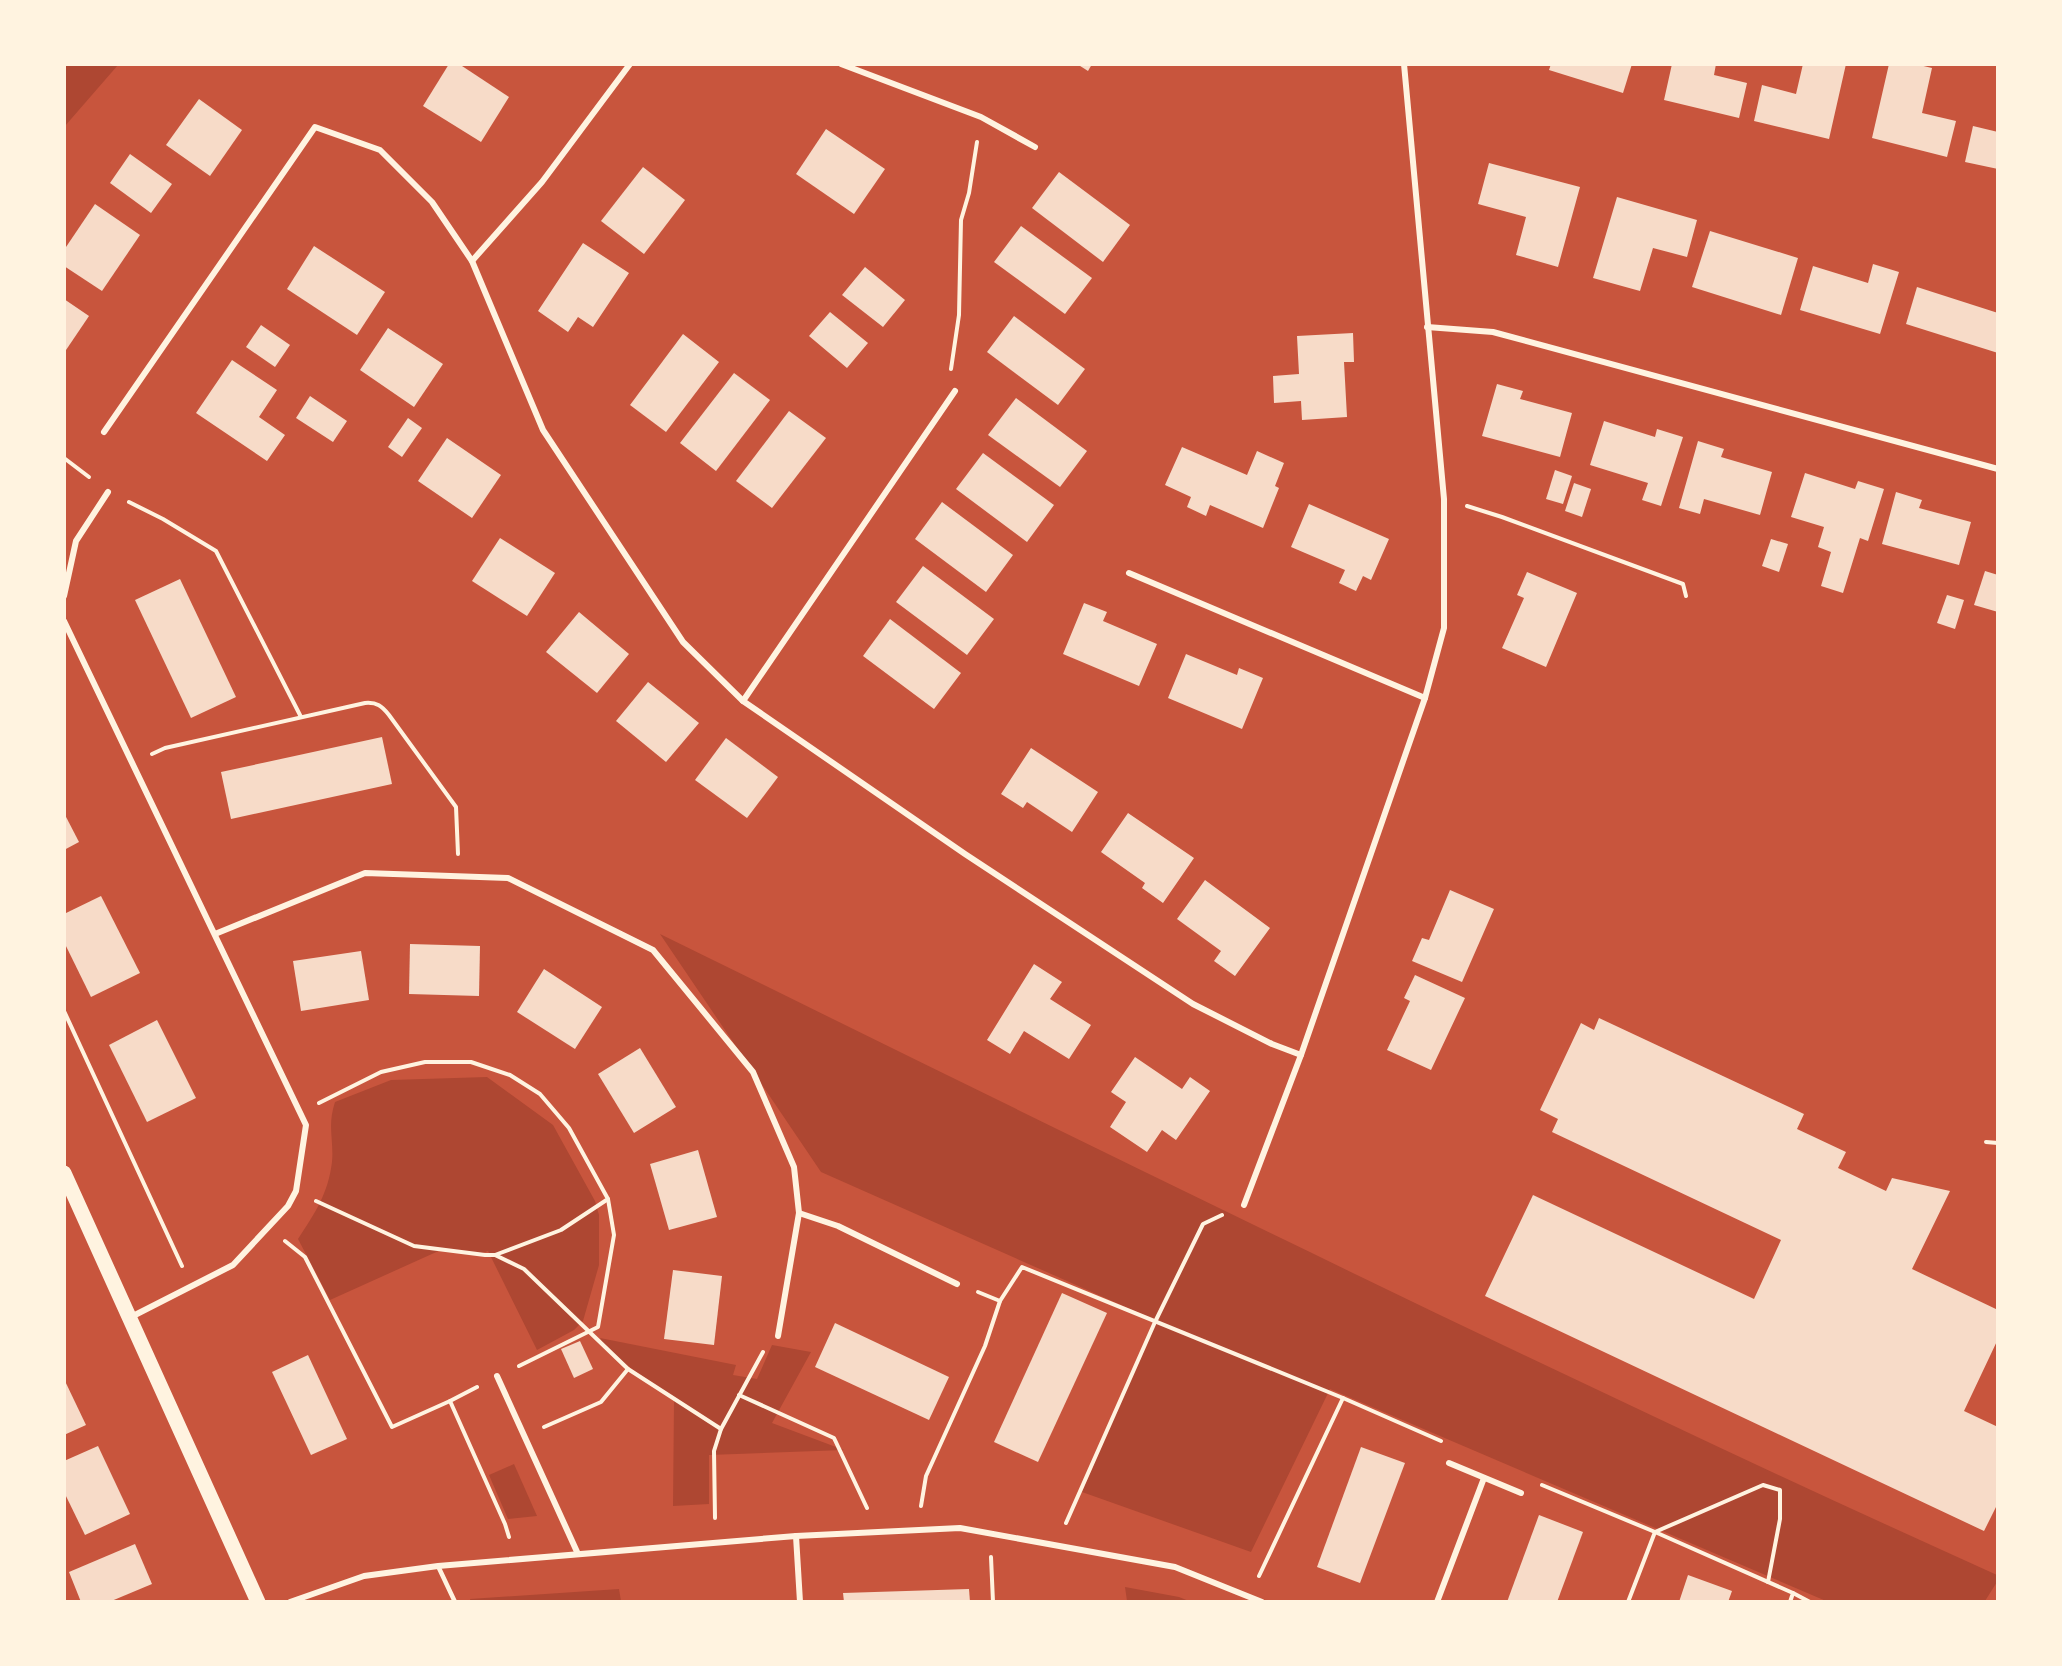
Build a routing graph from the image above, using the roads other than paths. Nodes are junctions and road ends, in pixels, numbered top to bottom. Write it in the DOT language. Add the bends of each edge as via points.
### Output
graph roads {
  1 [pos="630,64"];
  2 [pos="841,64"];
  3 [pos="1404,64"];
  4 [pos="1035,147"];
  5 [pos="472,261"];
  6 [pos="1427,327"];
  7 [pos="955,391"];
  8 [pos="104,432"];
  9 [pos="1998,470"];
  10 [pos="108,492"];
  11 [pos="1129,573"];
  12 [pos="64,596"];
  13 [pos="64,621"];
  14 [pos="1425,698"];
  15 [pos="743,701"];
  16 [pos="215,934"];
  17 [pos="1300,1055"];
  18 [pos="64,1173"];
  19 [pos="1244,1204"];
  20 [pos="799,1213"];
  21 [pos="957,1284"];
  22 [pos="131,1317"];
  23 [pos="778,1336"];
  24 [pos="497,1376"];
  25 [pos="1449,1463"];
  26 [pos="1484,1478"];
  27 [pos="1521,1493"];
  28 [pos="796,1536"];
  29 [pos="578,1554"];
  30 [pos="438,1566"];
  31 [pos="258,1602"];
  32 [pos="290,1602"];
  33 [pos="455,1602"];
  34 [pos="800,1602"];
  35 [pos="1262,1602"];
  36 [pos="1437,1602"];
  1 -- 5 [label="street" via="542,182"];
  2 -- 4 [label="street" via="981,117"];
  3 -- 6 [label="street"];
  5 -- 8 [label="street" via="432,201 380,150 315,127"];
  5 -- 15 [label="street" via="543,429 683,642"];
  6 -- 9 [label="street" via="1493,332"];
  6 -- 14 [label="street" via="1444,499 1444,628"];
  7 -- 15 [label="street"];
  10 -- 12 [label="street" via="76,541"];
  11 -- 14 [label="street"];
  13 -- 16 [label="street"];
  14 -- 17 [label="street"];
  15 -- 17 [label="street" via="1193,1004"];
  16 -- 20 [label="street" via="365,873 508,878 653,950 753,1072 794,1167"];
  16 -- 22 [label="street" via="306,1125 296,1191 288,1206 233,1265"];
  17 -- 19 [label="street"];
  18 -- 22 [label="main road"];
  20 -- 21 [label="street" via="837,1226"];
  20 -- 23 [label="street"];
  22 -- 31 [label="main road"];
  24 -- 29 [label="street"];
  25 -- 26 [label="street"];
  26 -- 27 [label="street"];
  26 -- 36 [label="street"];
  28 -- 29 [label="street"];
  28 -- 34 [label="street"];
  28 -- 35 [label="street" via="960,1528 1174,1567"];
  29 -- 30 [label="street"];
  30 -- 32 [label="street" via="364,1575"];
  30 -- 33 [label="lane"];
}
